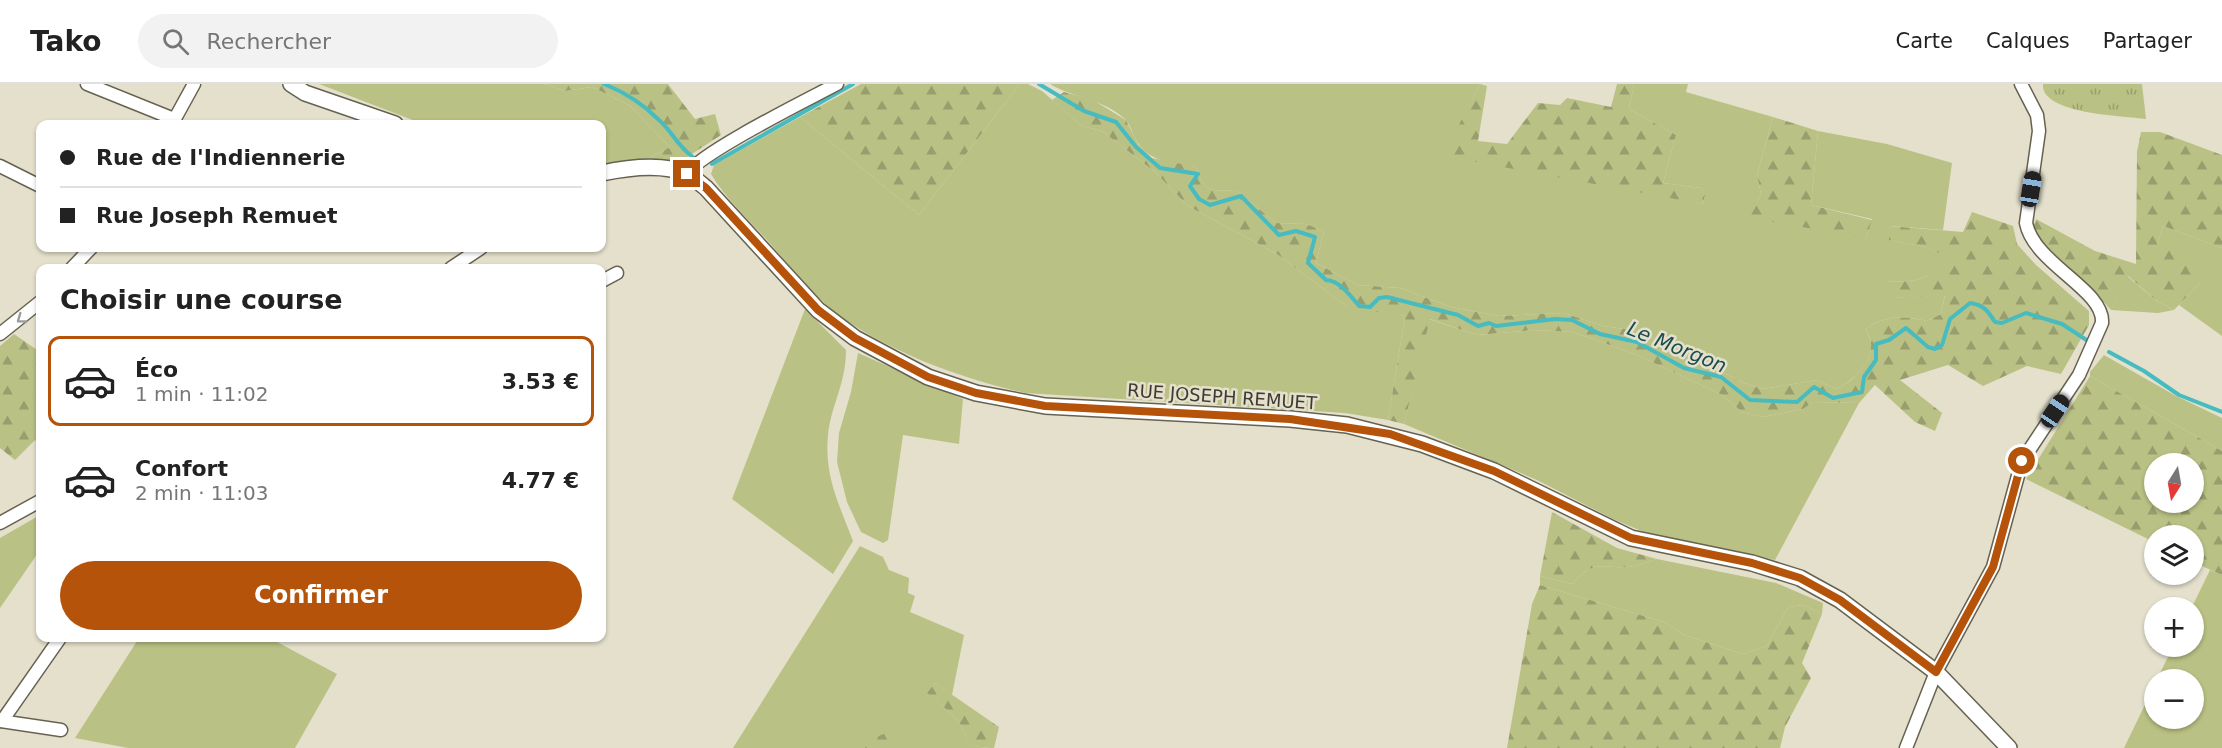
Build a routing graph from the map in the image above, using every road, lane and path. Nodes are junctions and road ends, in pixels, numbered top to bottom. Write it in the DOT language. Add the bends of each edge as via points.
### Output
graph roads {
  1 [pos="87,84"];
  2 [pos="194,84"];
  3 [pos="291,84"];
  4 [pos="837,84"];
  5 [pos="2021,84"];
  6 [pos="168,120"];
  7 [pos="174,120"];
  8 [pos="383,120"];
  9 [pos="0,166"];
  10 [pos="606,172"];
  11 [pos="687,174"];
  12 [pos="36,184"];
  13 [pos="87,252"];
  14 [pos="475,252"];
  15 [pos="76,264"];
  16 [pos="457,264"];
  17 [pos="617,273"];
  18 [pos="606,279"];
  19 [pos="36,305"];
  20 [pos="0,334"];
  21 [pos="36,503"];
  22 [pos="0,523"];
  23 [pos="57,642"];
  24 [pos="1936,672"];
  25 [pos="1,721"];
  26 [pos="61,730"];
  27 [pos="1906,748"];
  28 [pos="2009,748"];
  1 -- 6 [label="street"];
  2 -- 7 [label="street"];
  3 -- 8 [label="street" via="305,93"];
  4 -- 11 [label="street" via="713,152"];
  5 -- 24 [label="street" via="2037,116 2038,131 2025,223 2028,233 2042,253 2094,298 2103,314 2102,322 2079,375 2022,461 1993,567"];
  9 -- 12 [label="street"];
  10 -- 11 [label="street, RUE JOSEPH REMUET" via="668,169"];
  11 -- 24 [label="street, RUE JOSEPH REMUET" via="706,188 818,310 855,338 928,377 976,393 1045,406 1290,419 1390,434 1494,471 1631,538 1752,563 1800,578 1840,600"];
  13 -- 15 [label="street"];
  14 -- 16 [label="street"];
  17 -- 18 [label="street"];
  19 -- 20 [label="street, one-way"];
  21 -- 22 [label="street"];
  23 -- 25 [label="street"];
  24 -- 27 [label="street"];
  24 -- 28 [label="street, RUE JOSEPH REMUET"];
  25 -- 26 [label="street"];
}
